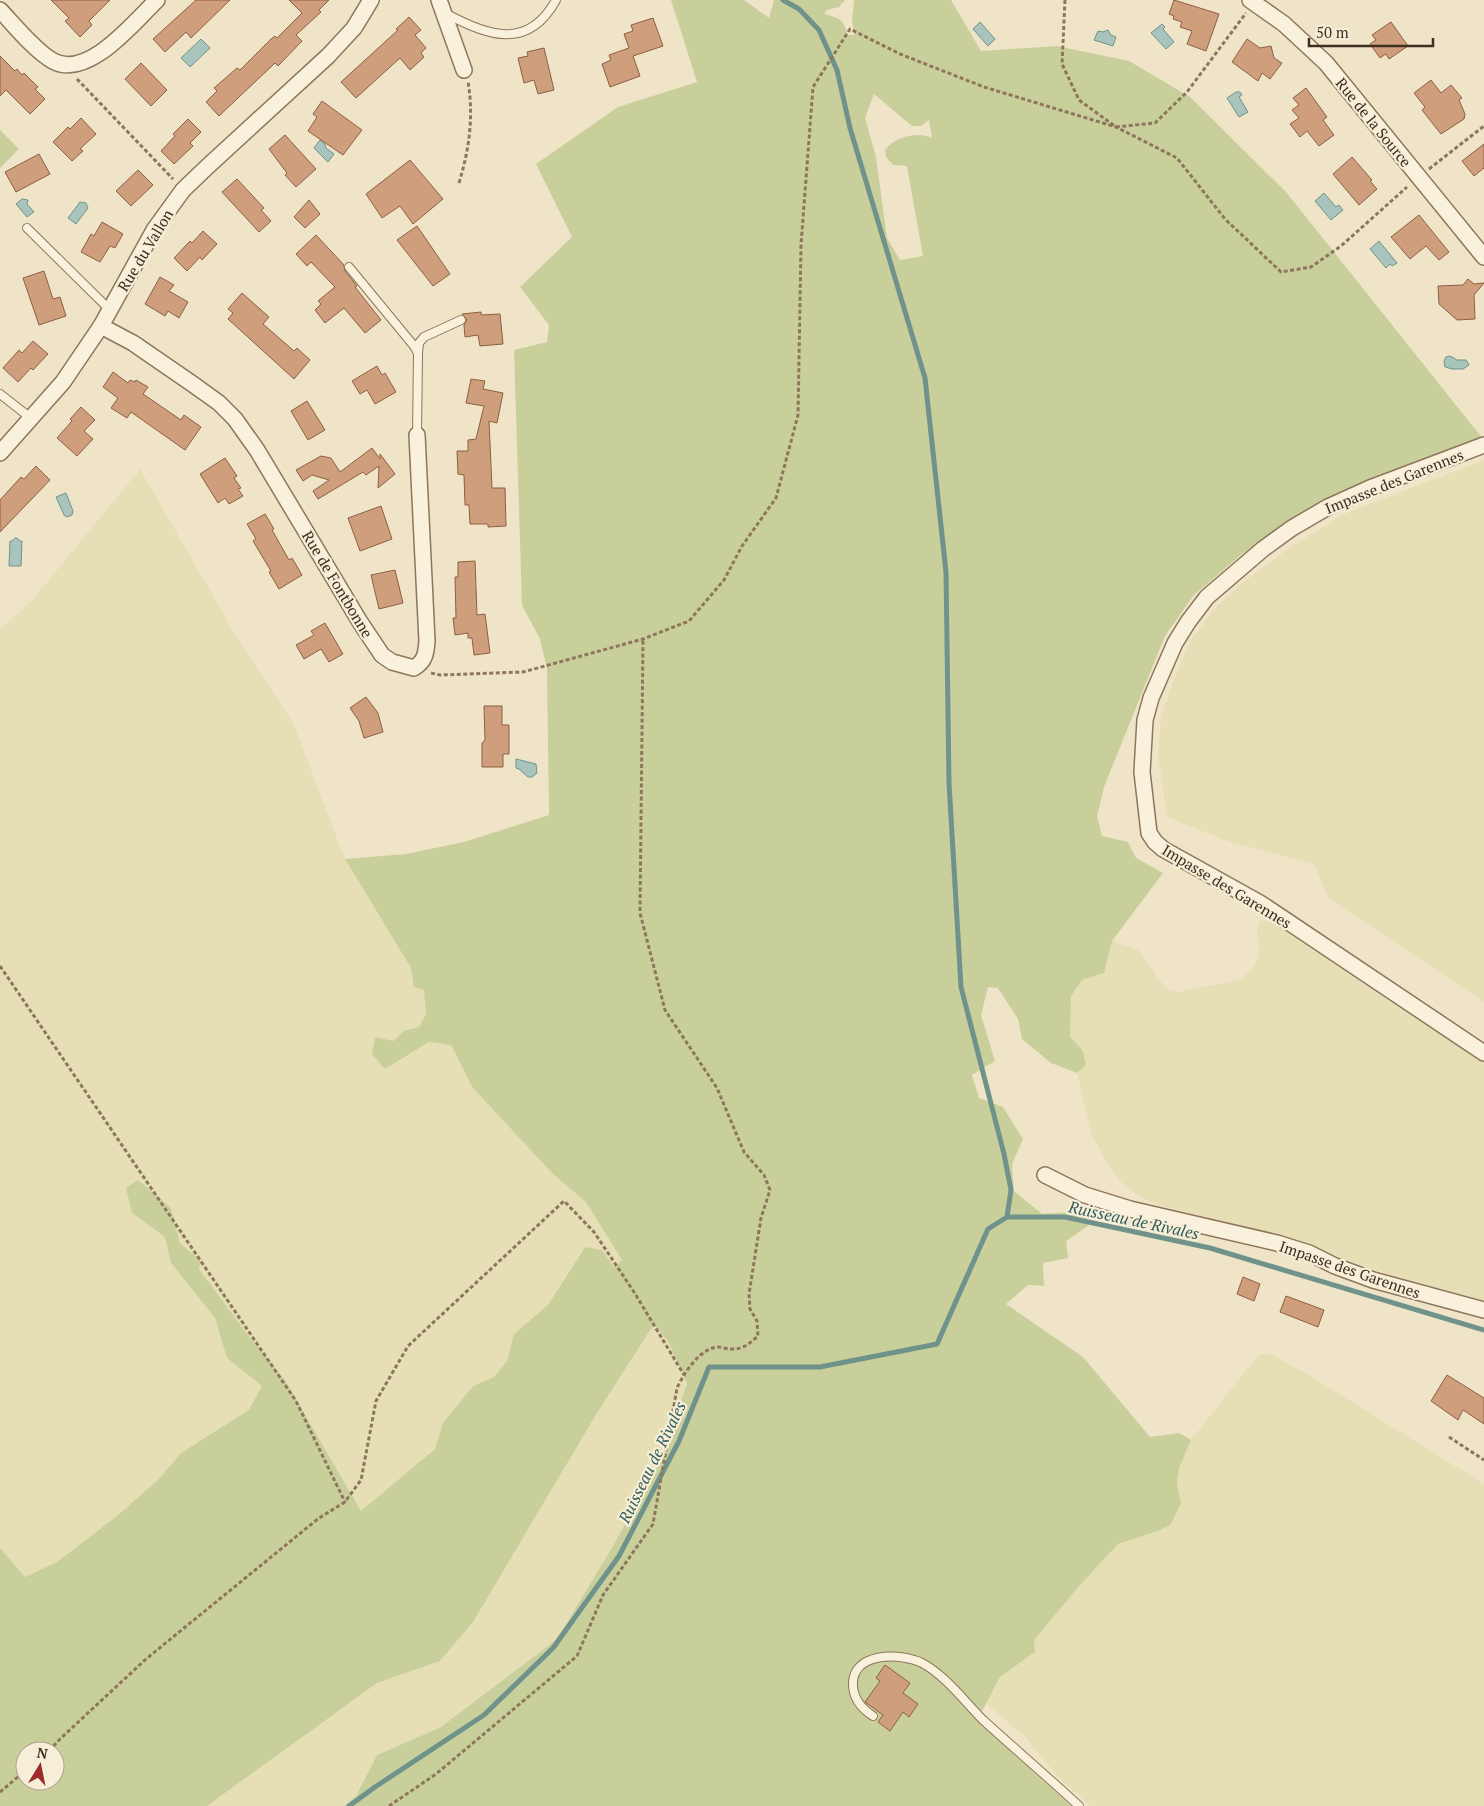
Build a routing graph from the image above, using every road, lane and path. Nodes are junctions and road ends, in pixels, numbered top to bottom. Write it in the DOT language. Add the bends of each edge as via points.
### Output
graph roads {
  1 [pos="157,0"];
  2 [pos="371,0"];
  3 [pos="556,0"];
  4 [pos="1065,0"];
  5 [pos="1252,1"];
  6 [pos="441,6"];
  7 [pos="0,10"];
  8 [pos="64,65"];
  9 [pos="464,70"];
  10 [pos="1484,126"];
  11 [pos="1116,127"];
  12 [pos="1419,177"];
  13 [pos="459,183"];
  14 [pos="184,190"];
  15 [pos="27,228"];
  16 [pos="1484,257"];
  17 [pos="349,266"];
  18 [pos="110,310"];
  19 [pos="460,320"];
  20 [pos="101,326"];
  21 [pos="418,353"];
  22 [pos="0,394"];
  23 [pos="32,418"];
  24 [pos="417,434"];
  25 [pos="1484,445"];
  26 [pos="0,453"];
  27 [pos="644,640"];
  28 [pos="414,668"];
  29 [pos="0,966"];
  30 [pos="1484,1053"];
  31 [pos="1045,1175"];
  32 [pos="1484,1310"];
  33 [pos="684,1375"];
  34 [pos="1449,1437"];
  35 [pos="1484,1460"];
  36 [pos="345,1502"];
  37 [pos="873,1716"];
  38 [pos="58,1741"];
  39 [pos="15,1779"];
  40 [pos="0,1792"];
  41 [pos="389,1806"];
  42 [pos="1079,1806"];
  1 -- 8 [label="street" via="100,53 77,64"];
  2 -- 14 [label="street, Rue du Vallon" via="354,28 328,56"];
  3 -- 6 [label="lane" via="540,23 507,34 468,25"];
  4 -- 11 [label="path" via="1062,64 1079,100"];
  5 -- 11 [label="path" via="1188,92 1155,123"];
  5 -- 12 [label="street, Rue de la Source" via="1284,24 1326,63"];
  6 -- 9 [label="street"];
  7 -- 8 [label="street" via="45,56"];
  8 -- 14 [label="path"];
  9 -- 13 [label="path" via="471,99 471,127 467,159"];
  10 -- 12 [label="path"];
  11 -- 12 [label="path" via="1177,158 1225,219 1281,272 1311,267"];
  11 -- 27 [label="path" via="984,87 900,54 850,29 813,87 801,245 798,415 776,498 742,546 724,580 689,621"];
  12 -- 16 [label="street, Rue de la Source"];
  14 -- 18 [label="street, Rue du Vallon" via="154,230"];
  15 -- 18 [label="lane"];
  17 -- 21 [label="lane"];
  18 -- 20 [label="street, Rue du Vallon"];
  19 -- 21 [label="lane" via="424,337"];
  20 -- 23 [label="street, Rue du Vallon" via="63,382"];
  20 -- 28 [label="street, Rue de Fontbonne" via="133,343 194,385 235,419 382,655 392,662"];
  21 -- 24 [label="lane"];
  22 -- 23 [label="lane"];
  23 -- 26 [label="street, Rue du Vallon"];
  24 -- 28 [label="street" via="427,642 426,655"];
  25 -- 30 [label="street, Impasse des Garennes" via="1328,506 1264,549 1207,597 1175,642 1150,698 1145,720 1142,772 1149,833 1162,849 1260,903"];
  27 -- 28 [label="path" via="523,672 440,675"];
  27 -- 33 [label="path" via="640,913 665,1010 716,1088 744,1152 764,1175 770,1190 761,1218 749,1294 758,1336 746,1347 717,1347 692,1362"];
  29 -- 36 [label="path" via="296,1401"];
  31 -- 32 [label="street, Impasse des Garennes" via="1085,1195 1130,1209 1277,1243 1373,1280"];
  33 -- 36 [label="path" via="594,1232 564,1201 408,1346 376,1401 361,1480"];
  33 -- 41 [label="path" via="677,1388 653,1524 603,1596 577,1656 436,1774"];
  34 -- 35 [label="path"];
  36 -- 38 [label="path" via="319,1518 146,1659"];
  37 -- 42 [label="lane" via="857,1702 854,1691 855,1672 861,1665 886,1656 922,1663"];
  39 -- 40 [label="path"];
}
